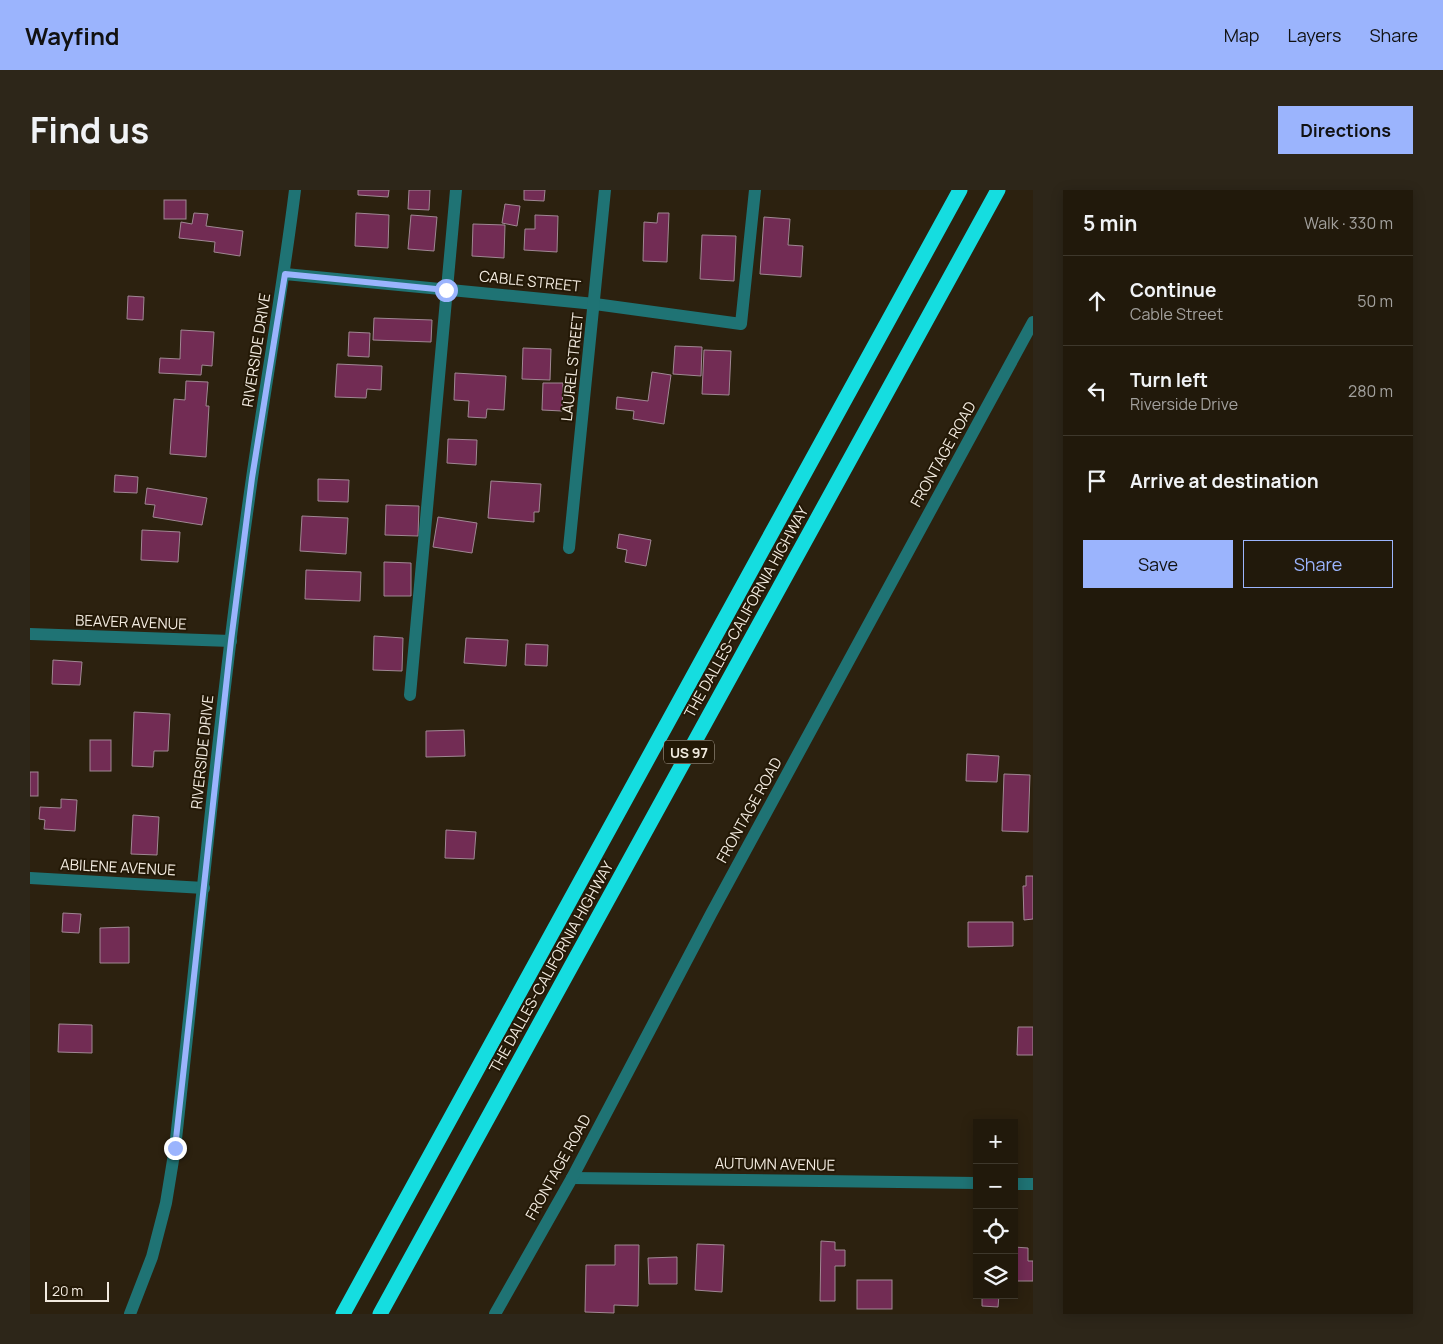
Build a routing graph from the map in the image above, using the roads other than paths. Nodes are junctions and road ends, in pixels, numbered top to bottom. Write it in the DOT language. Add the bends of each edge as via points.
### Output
graph roads {
  1 [pos="295,190"];
  2 [pos="456,190"];
  3 [pos="605,190"];
  4 [pos="755,190"];
  5 [pos="960,190"];
  6 [pos="998,190"];
  7 [pos="285,274"];
  8 [pos="446,290"];
  9 [pos="595,304"];
  10 [pos="1033,322"];
  11 [pos="570,548"];
  12 [pos="30,634"];
  13 [pos="231,641"];
  14 [pos="410,696"];
  15 [pos="30,878"];
  16 [pos="204,888"];
  17 [pos="572,1178"];
  18 [pos="973,1183"];
  19 [pos="1018,1184"];
  20 [pos="1033,1184"];
  21 [pos="130,1314"];
  22 [pos="343,1314"];
  23 [pos="380,1314"];
  24 [pos="495,1314"];
  1 -- 7 [label="street, RIVERSIDE DRIVE"];
  2 -- 8 [label="street"];
  3 -- 9 [label="street, LAUREL STREET"];
  4 -- 9 [label="street, CABLE STREET" via="741,324"];
  5 -- 22 [label="highway, THE DALLES-CALIFORNIA HIGHWAY / US 97"];
  6 -- 23 [label="highway, THE DALLES-CALIFORNIA HIGHWAY / US 97"];
  7 -- 8 [label="street, CABLE STREET"];
  7 -- 13 [label="street, RIVERSIDE DRIVE" via="252,478"];
  8 -- 9 [label="street, CABLE STREET"];
  8 -- 14 [label="street"];
  9 -- 11 [label="street, LAUREL STREET"];
  10 -- 17 [label="street, FRONTAGE ROAD" via="716,905"];
  12 -- 13 [label="street, BEAVER AVENUE"];
  13 -- 16 [label="street, RIVERSIDE DRIVE"];
  15 -- 16 [label="street, ABILENE AVENUE"];
  16 -- 21 [label="street, RIVERSIDE DRIVE" via="166,1203 152,1257"];
  17 -- 18 [label="street, AUTUMN AVENUE"];
  17 -- 24 [label="street, FRONTAGE ROAD"];
  19 -- 20 [label="street"];
}
